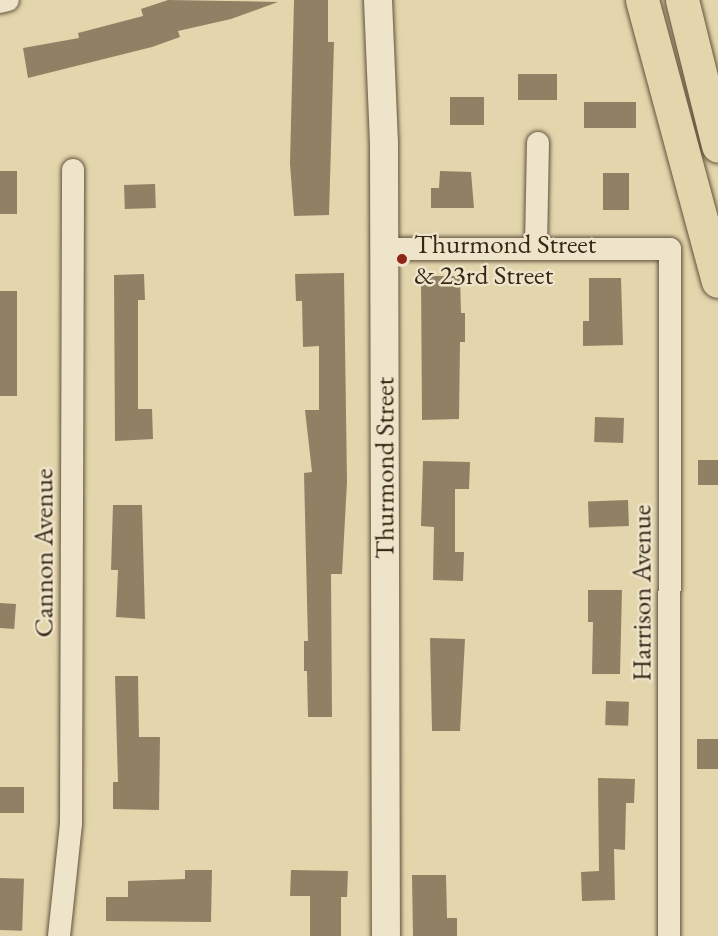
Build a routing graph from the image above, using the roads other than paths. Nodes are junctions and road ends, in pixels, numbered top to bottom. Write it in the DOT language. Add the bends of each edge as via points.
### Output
graph roads {
  1 [pos="9,0"];
  2 [pos="378,0"];
  3 [pos="642,0"];
  4 [pos="682,0"];
  5 [pos="0,2"];
  6 [pos="538,143"];
  7 [pos="718,146"];
  8 [pos="73,170"];
  9 [pos="536,246"];
  10 [pos="385,249"];
  11 [pos="718,281"];
  12 [pos="60,936"];
  13 [pos="386,936"];
  14 [pos="669,936"];
  1 -- 5 [label="street"];
  2 -- 10 [label="street, Thurmond Street"];
  3 -- 11 [label="main road"];
  4 -- 7 [label="main road"];
  6 -- 9 [label="street"];
  8 -- 12 [label="street, Cannon Avenue" via="71,822"];
  9 -- 10 [label="street"];
  9 -- 14 [label="street, Harrison Avenue" via="670,249"];
  10 -- 13 [label="street, Thurmond Street"];
}
